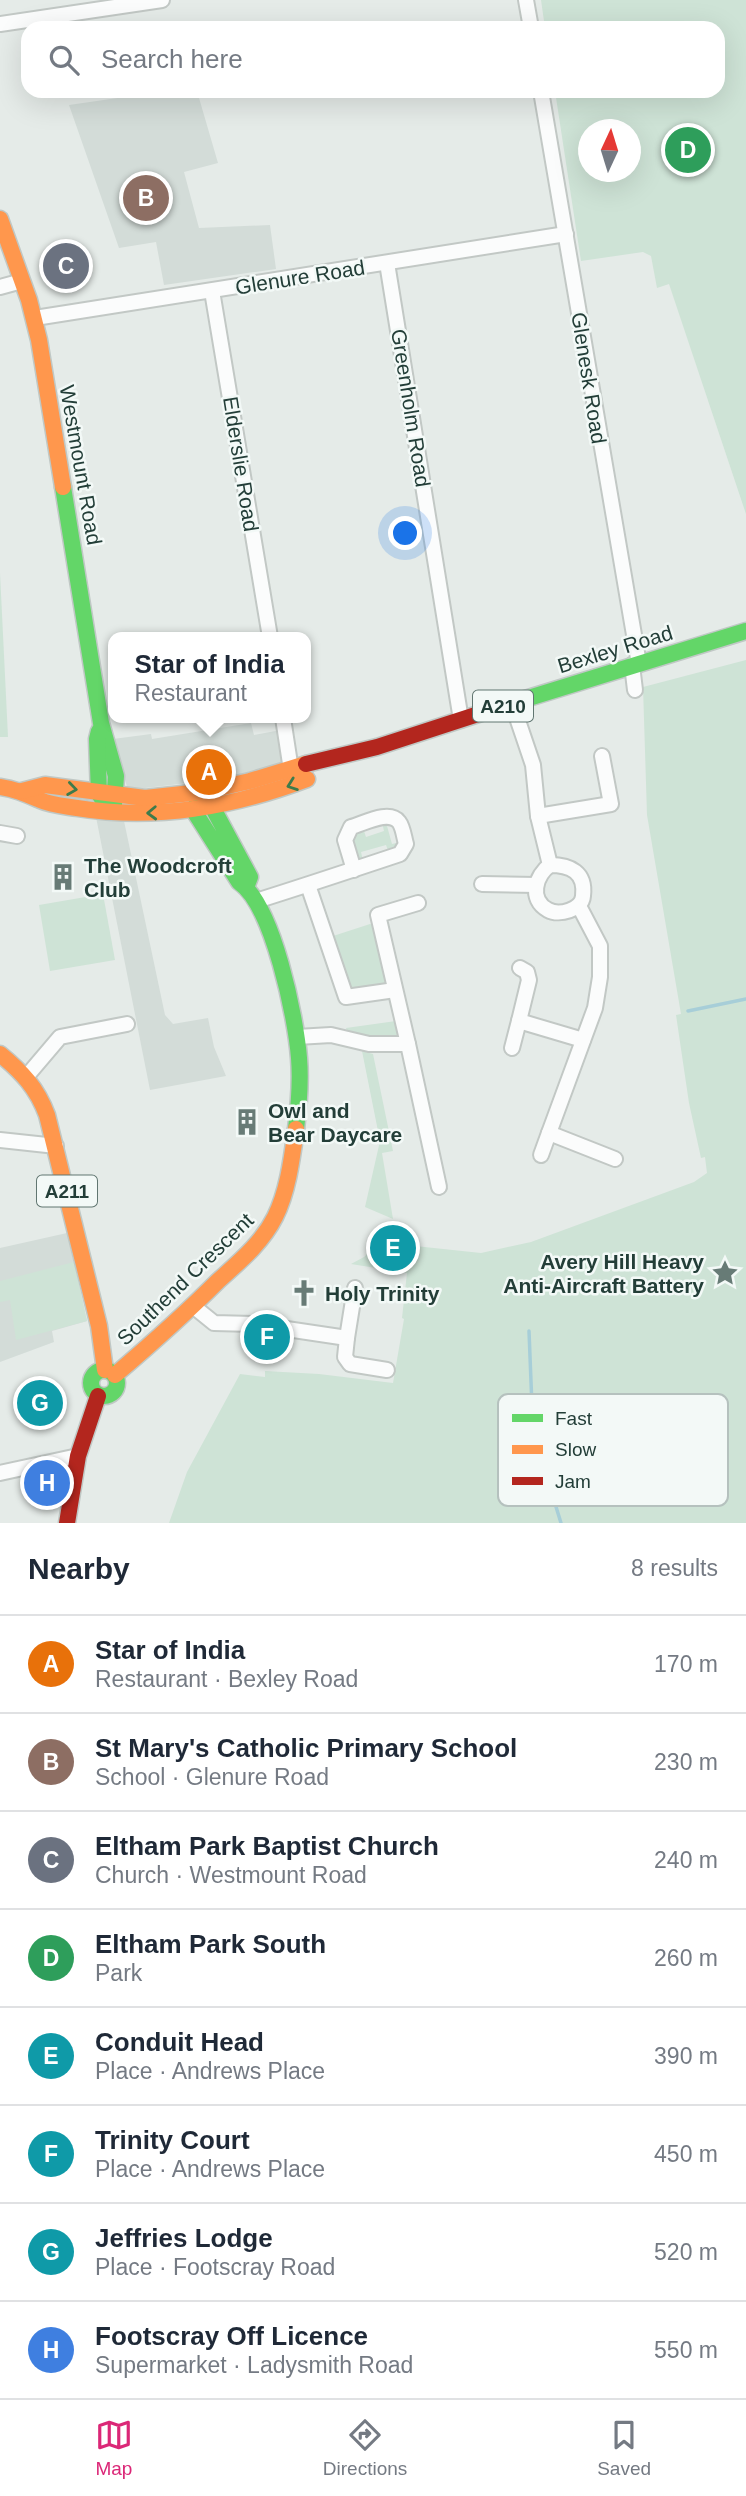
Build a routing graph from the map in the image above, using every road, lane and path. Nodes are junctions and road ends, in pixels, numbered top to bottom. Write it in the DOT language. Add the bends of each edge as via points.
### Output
graph roads {
  1 [pos="162,0"];
  2 [pos="526,0"];
  3 [pos="530,21"];
  4 [pos="0,24"];
  5 [pos="542,98"];
  6 [pos="0,219"];
  7 [pos="566,234"];
  8 [pos="387,263"];
  9 [pos="22,281"];
  10 [pos="0,287"];
  11 [pos="212,291"];
  12 [pos="35,318"];
  13 [pos="746,631"];
  14 [pos="269,632"];
  15 [pos="635,664"];
  16 [pos="635,690"];
  17 [pos="512,703"];
  18 [pos="461,720"];
  19 [pos="101,723"];
  20 [pos="284,723"];
  21 [pos="377,747"];
  22 [pos="603,756"];
  23 [pos="291,770"];
  24 [pos="0,787"];
  25 [pos="22,791"];
  26 [pos="201,792"];
  27 [pos="99,794"];
  28 [pos="118,796"];
  29 [pos="213,808"];
  30 [pos="194,811"];
  31 [pos="111,812"];
  32 [pos="538,817"];
  33 [pos="0,833"];
  34 [pos="17,836"];
  35 [pos="550,865"];
  36 [pos="354,870"];
  37 [pos="482,884"];
  38 [pos="247,885"];
  39 [pos="308,885"];
  40 [pos="536,885"];
  41 [pos="256,901"];
  42 [pos="418,903"];
  43 [pos="579,906"];
  44 [pos="520,968"];
  45 [pos="396,990"];
  46 [pos="519,1021"];
  47 [pos="127,1024"];
  48 [pos="297,1037"];
  49 [pos="583,1040"];
  50 [pos="408,1044"];
  51 [pos="512,1048"];
  52 [pos="0,1054"];
  53 [pos="26,1077"];
  54 [pos="548,1133"];
  55 [pos="0,1140"];
  56 [pos="56,1146"];
  57 [pos="541,1155"];
  58 [pos="615,1159"];
  59 [pos="439,1187"];
  60 [pos="355,1288"];
  61 [pos="193,1306"];
  62 [pos="347,1338"];
  63 [pos="387,1370"];
  64 [pos="110,1373"];
  65 [pos="78,1456"];
  66 [pos="0,1472"];
  67 [pos="67,1523"];
  1 -- 4 [label="street"];
  2 -- 3 [label="street"];
  5 -- 7 [label="street, Glenesk Road"];
  6 -- 9 [label="main road, Westmount Road"];
  7 -- 8 [label="street, Glenure Road"];
  7 -- 15 [label="street, Glenesk Road"];
  8 -- 11 [label="street, Glenure Road"];
  8 -- 18 [label="street, Greenholm Road"];
  9 -- 10 [label="street"];
  9 -- 12 [label="main road, Westmount Road"];
  11 -- 12 [label="street, Glenure Road"];
  11 -- 14 [label="street, Elderslie Road"];
  12 -- 19 [label="main road, Westmount Road"];
  13 -- 15 [label="main road, Bexley Road / A210"];
  15 -- 16 [label="street, Glenesk Road"];
  15 -- 17 [label="main road, Bexley Road / A210"];
  17 -- 18 [label="main road, Bexley Road / A210"];
  17 -- 32 [label="street" via="533,765"];
  18 -- 21 [label="main road, Bexley Road / A210"];
  19 -- 27 [label="main road, Westmount Road" via="97,739"];
  19 -- 28 [label="main road, Westmount Road"];
  20 -- 23 [label="street"];
  21 -- 23 [label="main road, Bexley Road / A210"];
  21 -- 29 [label="main road, Bexley Road / A210, one-way" via="300,782"];
  22 -- 32 [label="street" via="611,804"];
  23 -- 26 [label="main road, Bexley Road / A210"];
  24 -- 25 [label="main road, A210"];
  25 -- 27 [label="main road, A210, one-way" via="45,785"];
  25 -- 31 [label="main road, A210" via="42,802"];
  26 -- 28 [label="main road, A210"];
  26 -- 29 [label="main road, Southend Crescent"];
  26 -- 30 [label="main road"];
  27 -- 28 [label="main road, A210"];
  27 -- 31 [label="main road"];
  28 -- 31 [label="main road"];
  29 -- 30 [label="main road, Bexley Road / A210"];
  29 -- 38 [label="main road, Southend Crescent" via="250,877"];
  30 -- 31 [label="main road, Bexley Road / A210, one-way"];
  30 -- 38 [label="main road, Southend Crescent" via="239,881"];
  32 -- 35 [label="street"];
  33 -- 34 [label="street"];
  35 -- 40 [label="street"];
  35 -- 43 [label="street" via="568,866 579,876 584,890"];
  36 -- 36 [label="street" via="400,854 406,844 400,822 386,816 351,827 345,839"];
  36 -- 39 [label="street"];
  37 -- 40 [label="street"];
  38 -- 41 [label="main road, Southend Crescent"];
  39 -- 41 [label="street"];
  39 -- 45 [label="street" via="346,997"];
  40 -- 43 [label="street" via="537,898 548,910 565,912"];
  41 -- 48 [label="main road, Southend Crescent" via="284,979"];
  42 -- 45 [label="street" via="378,915"];
  43 -- 49 [label="street" via="600,946 595,1008"];
  44 -- 46 [label="street" via="529,980"];
  45 -- 50 [label="street"];
  46 -- 49 [label="street"];
  46 -- 51 [label="street"];
  47 -- 53 [label="street" via="60,1037"];
  48 -- 50 [label="street" via="331,1035 369,1044"];
  48 -- 61 [label="main road, Southend Crescent" via="301,1099 279,1209 263,1236"];
  49 -- 54 [label="street"];
  50 -- 59 [label="street"];
  52 -- 53 [label="main road, A211"];
  53 -- 56 [label="main road, A211" via="38,1091"];
  54 -- 57 [label="street"];
  54 -- 58 [label="street"];
  55 -- 56 [label="street"];
  56 -- 64 [label="main road, A211"];
  60 -- 62 [label="street"];
  61 -- 62 [label="street" via="214,1323"];
  61 -- 64 [label="main road, Southend Crescent"];
  62 -- 63 [label="street" via="345,1357 350,1364"];
  64 -- 65 [label="main road, Southend Crescent / A211" via="96,1373 91,1380 98,1396"];
  65 -- 66 [label="street"];
  65 -- 67 [label="main road, A211"];
}
